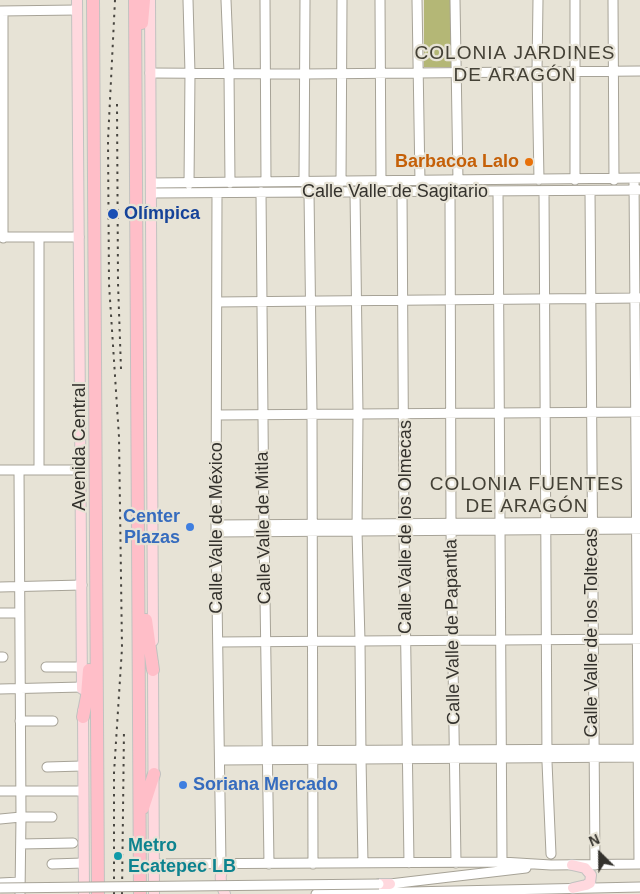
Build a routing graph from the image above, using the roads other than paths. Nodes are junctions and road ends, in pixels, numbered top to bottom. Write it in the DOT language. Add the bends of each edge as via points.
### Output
graph roads {
  1 [pos="92,0"];
  2 [pos="134,0"];
  3 [pos="144,0"];
  4 [pos="150,0"];
  5 [pos="188,0"];
  6 [pos="226,0"];
  7 [pos="265,0"];
  8 [pos="305,0"];
  9 [pos="342,0"];
  10 [pos="380,0"];
  11 [pos="417,0"];
  12 [pos="454,0"];
  13 [pos="538,0"];
  14 [pos="575,0"];
  15 [pos="613,0"];
  16 [pos="77,5"];
  17 [pos="1,11"];
  18 [pos="135,60"];
  19 [pos="455,71"];
  20 [pos="537,71"];
  21 [pos="575,71"];
  22 [pos="613,71"];
  23 [pos="640,71"];
  24 [pos="417,72"];
  25 [pos="150,73"];
  26 [pos="190,73"];
  27 [pos="229,73"];
  28 [pos="342,73"];
  29 [pos="380,73"];
  30 [pos="266,74"];
  31 [pos="304,74"];
  32 [pos="637,179"];
  33 [pos="539,180"];
  34 [pos="576,180"];
  35 [pos="614,180"];
  36 [pos="458,181"];
  37 [pos="266,182"];
  38 [pos="304,182"];
  39 [pos="341,182"];
  40 [pos="381,182"];
  41 [pos="420,182"];
  42 [pos="230,183"];
  43 [pos="189,184"];
  44 [pos="151,188"];
  45 [pos="637,190"];
  46 [pos="498,191"];
  47 [pos="544,191"];
  48 [pos="590,191"];
  49 [pos="261,192"];
  50 [pos="309,192"];
  51 [pos="355,192"];
  52 [pos="402,192"];
  53 [pos="450,192"];
  54 [pos="217,193"];
  55 [pos="80,237"];
  56 [pos="2,238"];
  57 [pos="38,238"];
  58 [pos="590,298"];
  59 [pos="637,298"];
  60 [pos="499,299"];
  61 [pos="544,299"];
  62 [pos="309,300"];
  63 [pos="356,300"];
  64 [pos="404,300"];
  65 [pos="452,300"];
  66 [pos="262,301"];
  67 [pos="217,302"];
  68 [pos="544,412"];
  69 [pos="591,412"];
  70 [pos="638,412"];
  71 [pos="452,413"];
  72 [pos="500,413"];
  73 [pos="263,414"];
  74 [pos="312,414"];
  75 [pos="358,414"];
  76 [pos="405,414"];
  77 [pos="217,415"];
  78 [pos="0,470"];
  79 [pos="19,470"];
  80 [pos="39,470"];
  81 [pos="80,470"];
  82 [pos="592,525"];
  83 [pos="500,526"];
  84 [pos="546,526"];
  85 [pos="639,526"];
  86 [pos="264,527"];
  87 [pos="311,527"];
  88 [pos="404,527"];
  89 [pos="451,527"];
  90 [pos="357,528"];
  91 [pos="216,529"];
  92 [pos="138,570"];
  93 [pos="82,585"];
  94 [pos="18,586"];
  95 [pos="0,587"];
  96 [pos="0,613"];
  97 [pos="19,613"];
  98 [pos="96,633"];
  99 [pos="639,639"];
  100 [pos="406,640"];
  101 [pos="500,640"];
  102 [pos="547,640"];
  103 [pos="592,640"];
  104 [pos="266,641"];
  105 [pos="360,641"];
  106 [pos="454,641"];
  107 [pos="218,642"];
  108 [pos="313,642"];
  109 [pos="82,666"];
  110 [pos="46,667"];
  111 [pos="153,670"];
  112 [pos="82,687"];
  113 [pos="0,688"];
  114 [pos="20,688"];
  115 [pos="83,717"];
  116 [pos="20,721"];
  117 [pos="52,721"];
  118 [pos="593,753"];
  119 [pos="639,753"];
  120 [pos="361,754"];
  121 [pos="408,754"];
  122 [pos="454,754"];
  123 [pos="501,754"];
  124 [pos="547,754"];
  125 [pos="266,755"];
  126 [pos="313,755"];
  127 [pos="220,756"];
  128 [pos="82,766"];
  129 [pos="48,767"];
  130 [pos="154,774"];
  131 [pos="21,790"];
  132 [pos="0,791"];
  133 [pos="82,791"];
  134 [pos="21,817"];
  135 [pos="52,817"];
  136 [pos="140,817"];
  137 [pos="0,819"];
  138 [pos="72,843"];
  139 [pos="21,844"];
  140 [pos="551,854"];
  141 [pos="502,862"];
  142 [pos="83,863"];
  143 [pos="363,863"];
  144 [pos="409,863"];
  145 [pos="456,863"];
  146 [pos="52,864"];
  147 [pos="154,864"];
  148 [pos="225,864"];
  149 [pos="269,864"];
  150 [pos="313,864"];
  151 [pos="639,864"];
  152 [pos="551,865"];
  153 [pos="572,865"];
  154 [pos="595,865"];
  155 [pos="20,882"];
  156 [pos="0,883"];
  157 [pos="390,884"];
  158 [pos="640,887"];
  159 [pos="0,888"];
  160 [pos="379,890"];
  161 [pos="465,890"];
  162 [pos="575,890"];
  163 [pos="613,891"];
  164 [pos="503,892"];
  165 [pos="543,892"];
  166 [pos="441,893"];
  167 [pos="20,894"];
  168 [pos="84,894"];
  169 [pos="98,894"];
  170 [pos="140,894"];
  171 [pos="154,894"];
  172 [pos="224,894"];
  173 [pos="316,894"];
  1 -- 98 [label="highway, Avenida Central"];
  2 -- 18 [label="highway"];
  3 -- 18 [label="highway"];
  4 -- 25 [label="main road"];
  5 -- 26 [label="street"];
  6 -- 27 [label="street"];
  7 -- 30 [label="street"];
  8 -- 31 [label="street"];
  9 -- 28 [label="street"];
  10 -- 29 [label="street"];
  11 -- 24 [label="street"];
  12 -- 19 [label="street"];
  13 -- 20 [label="street"];
  14 -- 21 [label="street"];
  15 -- 22 [label="street"];
  16 -- 17 [label="street"];
  16 -- 55 [label="main road, Avenida Central"];
  17 -- 56 [label="street"];
  18 -- 92 [label="highway"];
  19 -- 20 [label="street"];
  19 -- 24 [label="street"];
  19 -- 36 [label="street"];
  20 -- 21 [label="street"];
  20 -- 33 [label="street"];
  21 -- 22 [label="street"];
  21 -- 34 [label="street"];
  22 -- 23 [label="street"];
  22 -- 35 [label="street"];
  24 -- 29 [label="street"];
  24 -- 41 [label="street"];
  25 -- 26 [label="street"];
  25 -- 44 [label="main road"];
  26 -- 27 [label="street"];
  26 -- 43 [label="street"];
  27 -- 30 [label="street"];
  27 -- 42 [label="street"];
  28 -- 29 [label="street"];
  28 -- 31 [label="street"];
  28 -- 39 [label="street"];
  29 -- 40 [label="street"];
  30 -- 31 [label="street"];
  30 -- 37 [label="street"];
  31 -- 38 [label="street"];
  32 -- 35 [label="street, Calle Valle de Sagitario"];
  32 -- 45 [label="street"];
  33 -- 34 [label="street, Calle Valle de Sagitario"];
  33 -- 36 [label="street, Calle Valle de Sagitario"];
  34 -- 35 [label="street, Calle Valle de Sagitario"];
  36 -- 41 [label="street, Calle Valle de Sagitario"];
  37 -- 38 [label="street, Calle Valle de Sagitario"];
  37 -- 42 [label="street, Calle Valle de Sagitario"];
  38 -- 39 [label="street, Calle Valle de Sagitario"];
  39 -- 40 [label="street, Calle Valle de Sagitario"];
  40 -- 41 [label="street, Calle Valle de Sagitario"];
  42 -- 43 [label="street, Calle Valle de Sagitario"];
  43 -- 44 [label="street, Calle Valle de Sagitario"];
  44 -- 54 [label="street, Calle Valle de Sagitario"];
  44 -- 111 [label="main road"];
  45 -- 48 [label="street, Calle Valle de Sagitario"];
  45 -- 59 [label="street"];
  46 -- 47 [label="street, Calle Valle de Sagitario"];
  46 -- 53 [label="street, Calle Valle de Sagitario"];
  46 -- 60 [label="street"];
  47 -- 48 [label="street, Calle Valle de Sagitario"];
  47 -- 61 [label="street"];
  48 -- 58 [label="street, Calle Valle de los Toltecas"];
  49 -- 50 [label="street, Calle Valle de Sagitario"];
  49 -- 54 [label="street, Calle Valle de Sagitario"];
  49 -- 66 [label="street, Calle Valle de Mitla"];
  50 -- 51 [label="street, Calle Valle de Sagitario"];
  50 -- 62 [label="street"];
  51 -- 52 [label="street, Calle Valle de Sagitario"];
  51 -- 63 [label="street"];
  52 -- 53 [label="street, Calle Valle de Sagitario"];
  52 -- 64 [label="street, Calle Valle de los Olmecas"];
  53 -- 65 [label="street, Calle Valle de Papantla"];
  54 -- 67 [label="street, Calle Valle de México"];
  55 -- 57 [label="street"];
  55 -- 81 [label="main road, Avenida Central"];
  56 -- 57 [label="street"];
  57 -- 80 [label="street"];
  58 -- 59 [label="street"];
  58 -- 61 [label="street"];
  58 -- 69 [label="street, Calle Valle de los Toltecas"];
  59 -- 70 [label="street"];
  60 -- 61 [label="street"];
  60 -- 65 [label="street"];
  60 -- 72 [label="street"];
  61 -- 68 [label="street"];
  62 -- 63 [label="street"];
  62 -- 66 [label="street"];
  62 -- 74 [label="street"];
  63 -- 64 [label="street"];
  63 -- 75 [label="street"];
  64 -- 65 [label="street"];
  64 -- 76 [label="street, Calle Valle de los Olmecas"];
  65 -- 71 [label="street, Calle Valle de Papantla"];
  66 -- 67 [label="street"];
  66 -- 73 [label="street, Calle Valle de Mitla"];
  67 -- 77 [label="street, Calle Valle de México"];
  68 -- 69 [label="street"];
  68 -- 72 [label="street"];
  68 -- 84 [label="street"];
  69 -- 70 [label="street"];
  69 -- 82 [label="street, Calle Valle de los Toltecas"];
  70 -- 85 [label="street"];
  71 -- 72 [label="street"];
  71 -- 76 [label="street"];
  71 -- 89 [label="street, Calle Valle de Papantla"];
  72 -- 83 [label="street"];
  73 -- 74 [label="street"];
  73 -- 77 [label="street"];
  73 -- 86 [label="street, Calle Valle de Mitla"];
  74 -- 75 [label="street"];
  74 -- 87 [label="street"];
  75 -- 76 [label="street"];
  75 -- 90 [label="street"];
  76 -- 88 [label="street, Calle Valle de los Olmecas"];
  77 -- 91 [label="street, Calle Valle de México"];
  78 -- 79 [label="street"];
  79 -- 80 [label="street"];
  79 -- 94 [label="street"];
  80 -- 81 [label="street"];
  81 -- 93 [label="main road, Avenida Central"];
  82 -- 84 [label="street"];
  82 -- 85 [label="street"];
  82 -- 103 [label="street, Calle Valle de los Toltecas"];
  83 -- 84 [label="street"];
  83 -- 89 [label="street"];
  83 -- 101 [label="street"];
  84 -- 102 [label="street"];
  85 -- 99 [label="street"];
  86 -- 87 [label="street"];
  86 -- 91 [label="street"];
  86 -- 104 [label="street, Calle Valle de Mitla"];
  87 -- 90 [label="street"];
  87 -- 108 [label="street"];
  88 -- 89 [label="street"];
  88 -- 90 [label="street"];
  88 -- 100 [label="street, Calle Valle de los Olmecas"];
  89 -- 106 [label="street, Calle Valle de Papantla"];
  90 -- 105 [label="street"];
  91 -- 107 [label="street, Calle Valle de México"];
  92 -- 111 [label="highway"];
  92 -- 136 [label="highway"];
  93 -- 94 [label="street"];
  93 -- 109 [label="main road, Avenida Central"];
  94 -- 95 [label="street"];
  94 -- 97 [label="street"];
  96 -- 97 [label="street"];
  97 -- 114 [label="street"];
  98 -- 115 [label="highway"];
  98 -- 169 [label="highway, Avenida Central"];
  99 -- 103 [label="street"];
  99 -- 119 [label="street"];
  100 -- 105 [label="street"];
  100 -- 106 [label="street"];
  100 -- 121 [label="street, Calle Valle de los Olmecas"];
  101 -- 102 [label="street"];
  101 -- 106 [label="street"];
  101 -- 123 [label="street"];
  102 -- 103 [label="street"];
  102 -- 124 [label="street"];
  103 -- 118 [label="street, Calle Valle de los Toltecas"];
  104 -- 107 [label="street"];
  104 -- 108 [label="street"];
  104 -- 125 [label="street, Calle Valle de Mitla"];
  105 -- 108 [label="street"];
  105 -- 120 [label="street"];
  106 -- 122 [label="street, Calle Valle de Papantla"];
  107 -- 127 [label="street, Calle Valle de México"];
  108 -- 126 [label="street"];
  109 -- 110 [label="street"];
  109 -- 112 [label="main road, Avenida Central"];
  111 -- 130 [label="main road"];
  112 -- 114 [label="street"];
  112 -- 115 [label="main road, Avenida Central"];
  113 -- 114 [label="street"];
  114 -- 116 [label="street"];
  115 -- 128 [label="main road, Avenida Central"];
  116 -- 117 [label="street"];
  116 -- 131 [label="street"];
  118 -- 119 [label="street"];
  118 -- 124 [label="street"];
  118 -- 154 [label="street, Calle Valle de los Toltecas"];
  119 -- 151 [label="street"];
  120 -- 121 [label="street"];
  120 -- 126 [label="street"];
  120 -- 143 [label="street"];
  121 -- 122 [label="street"];
  121 -- 144 [label="street, Calle Valle de los Olmecas"];
  122 -- 123 [label="street"];
  122 -- 145 [label="street, Calle Valle de Papantla"];
  123 -- 124 [label="street"];
  123 -- 141 [label="street"];
  124 -- 140 [label="street"];
  125 -- 126 [label="street"];
  125 -- 127 [label="street"];
  125 -- 149 [label="street, Calle Valle de Mitla"];
  126 -- 150 [label="street"];
  127 -- 148 [label="street, Calle Valle de México"];
  128 -- 129 [label="street"];
  128 -- 133 [label="main road, Avenida Central"];
  130 -- 136 [label="highway"];
  130 -- 147 [label="main road"];
  131 -- 132 [label="street"];
  131 -- 133 [label="street"];
  131 -- 134 [label="street"];
  133 -- 142 [label="main road, Avenida Central"];
  134 -- 135 [label="street"];
  134 -- 137 [label="street"];
  134 -- 139 [label="street"];
  136 -- 170 [label="highway"];
  138 -- 139 [label="street"];
  139 -- 155 [label="street"];
  141 -- 145 [label="street"];
  141 -- 152 [label="street"];
  142 -- 146 [label="street"];
  142 -- 168 [label="main road, Avenida Central"];
  143 -- 144 [label="street"];
  143 -- 150 [label="street"];
  144 -- 145 [label="street"];
  147 -- 148 [label="street"];
  147 -- 171 [label="main road"];
  148 -- 149 [label="street"];
  148 -- 172 [label="main road" via="221,886"];
  149 -- 150 [label="street"];
  151 -- 154 [label="street"];
  152 -- 153 [label="street"];
  152 -- 157 [label="street"];
  153 -- 154 [label="street"];
  153 -- 162 [label="main road" via="585,868 591,875 590,882"];
  155 -- 156 [label="street"];
  155 -- 167 [label="street"];
  157 -- 160 [label="main road"];
  157 -- 161 [label="street"];
  158 -- 163 [label="street"];
  159 -- 160 [label="street, bridge" via="170,885"];
  160 -- 166 [label="street"];
  160 -- 173 [label="street"];
  161 -- 164 [label="street"];
  161 -- 166 [label="street"];
  162 -- 163 [label="street"];
  162 -- 165 [label="street"];
  164 -- 165 [label="street"];
}
